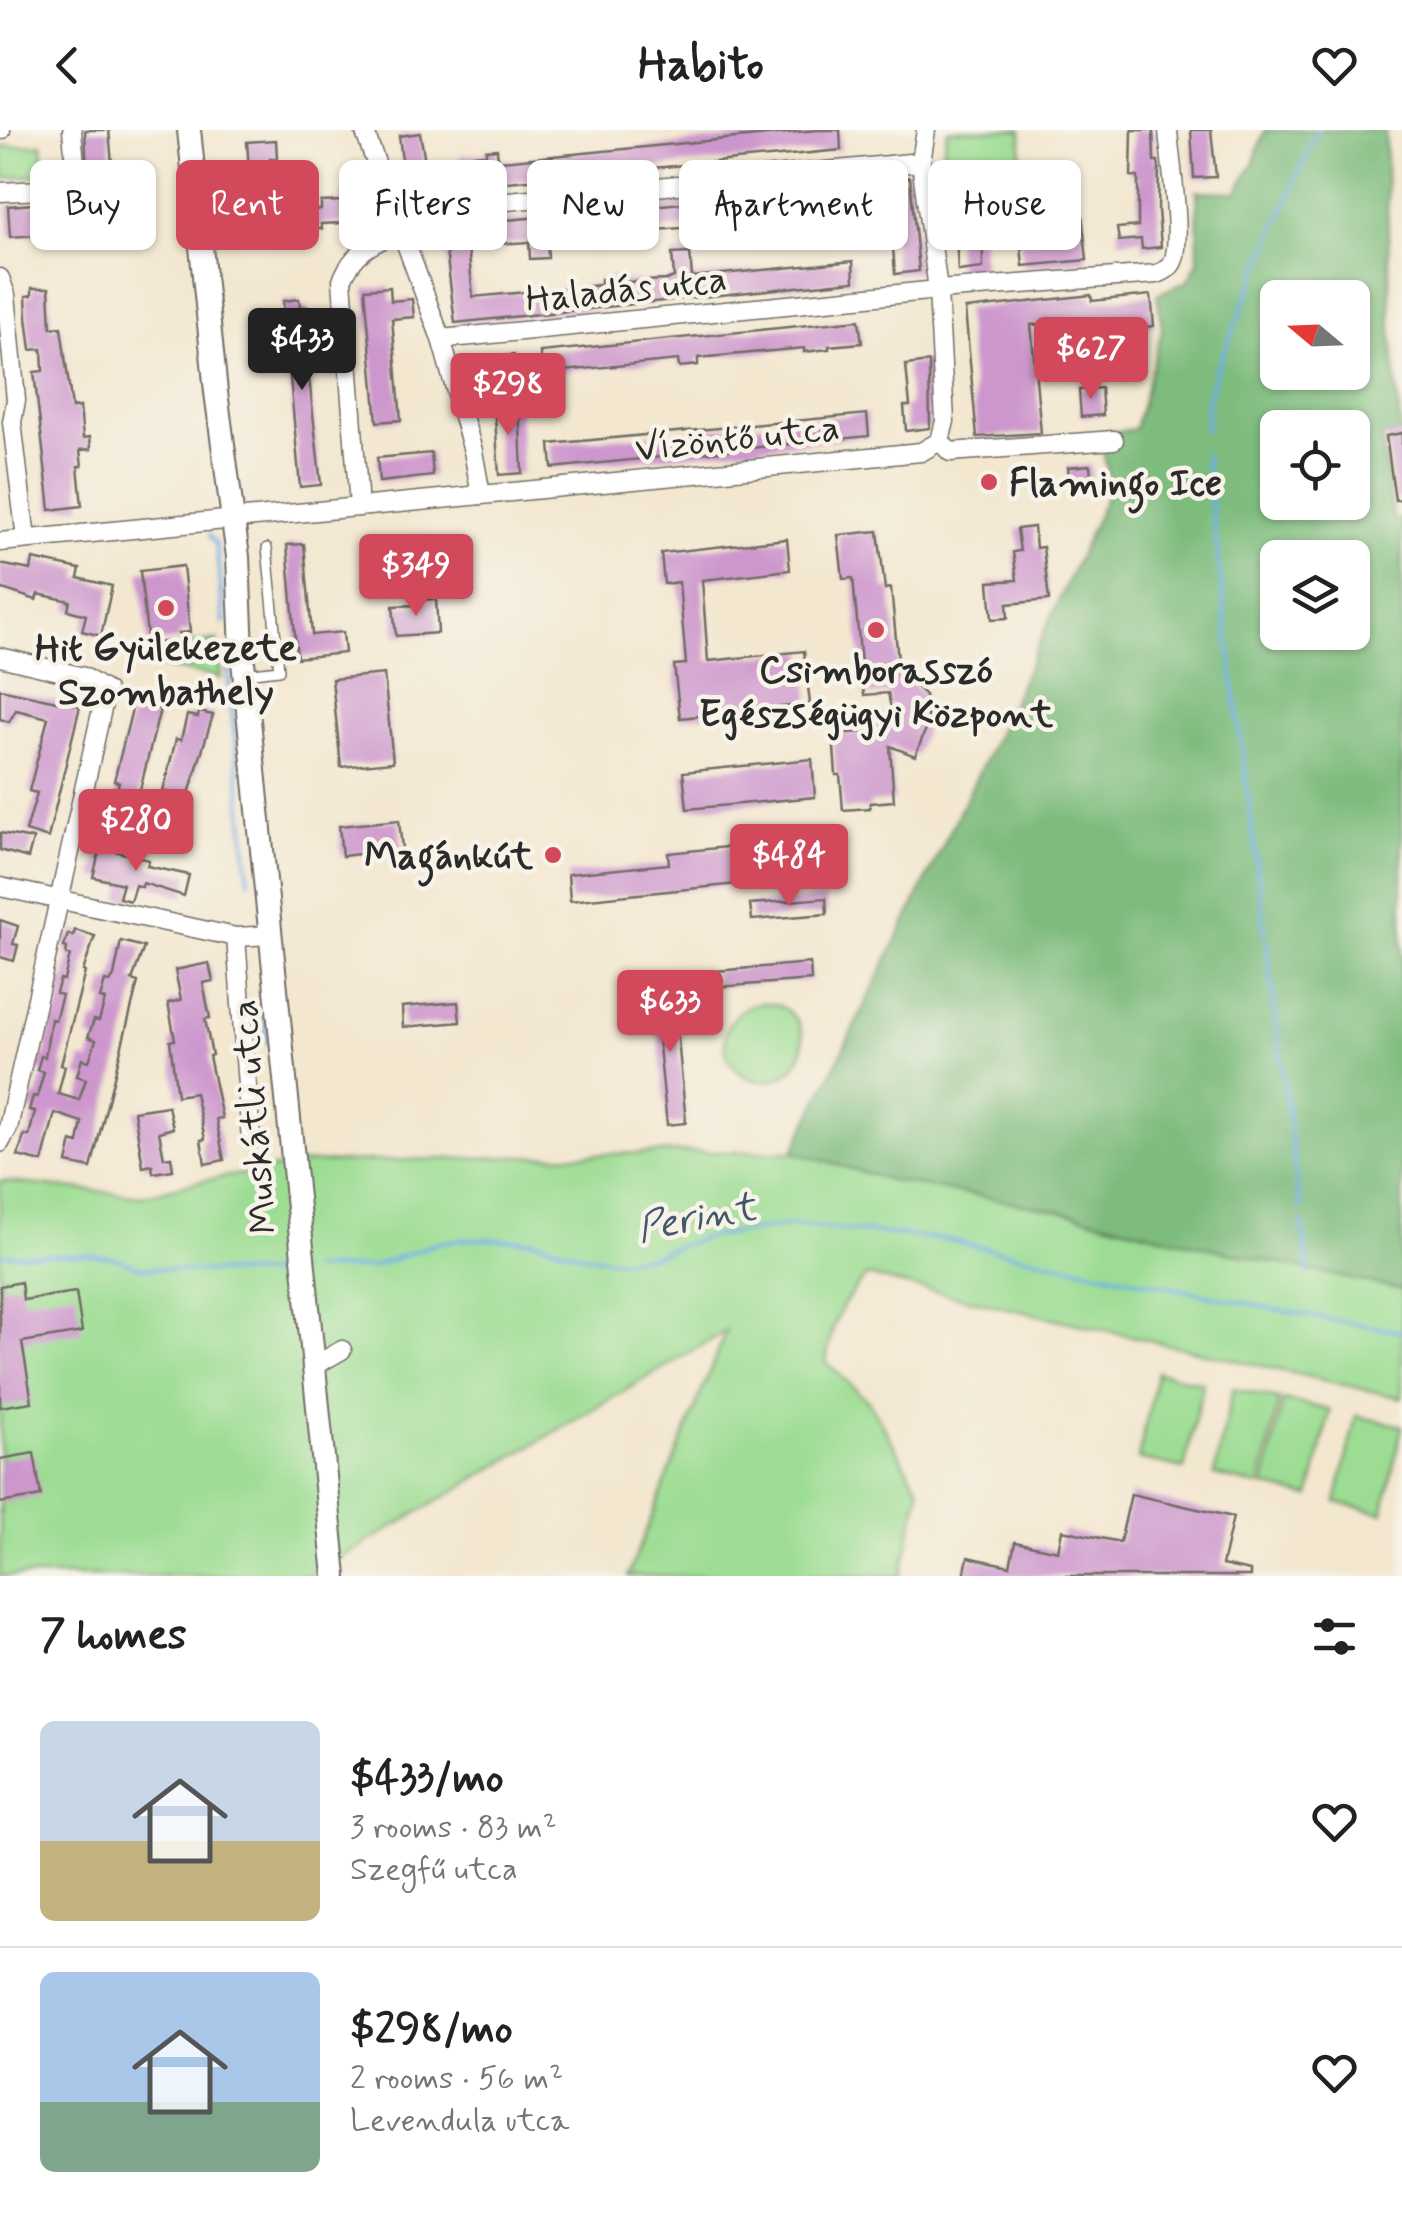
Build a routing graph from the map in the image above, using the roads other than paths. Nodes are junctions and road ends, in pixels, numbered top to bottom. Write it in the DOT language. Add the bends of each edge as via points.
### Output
graph roads {
  1 [pos="72,130"];
  2 [pos="189,130"];
  3 [pos="199,130"];
  4 [pos="364,130"];
  5 [pos="926,130"];
  6 [pos="1168,130"];
  7 [pos="193,160"];
  8 [pos="200,160"];
  9 [pos="374,160"];
  10 [pos="921,162"];
  11 [pos="0,192"];
  12 [pos="507,201"];
  13 [pos="203,250"];
  14 [pos="362,250"];
  15 [pos="406,250"];
  16 [pos="0,278"];
  17 [pos="938,290"];
  18 [pos="441,339"];
  19 [pos="1114,440"];
  20 [pos="940,441"];
  21 [pos="481,495"];
  22 [pos="359,507"];
  23 [pos="228,520"];
  24 [pos="26,539"];
  25 [pos="0,542"];
  26 [pos="267,548"];
  27 [pos="0,658"];
  28 [pos="243,662"];
  29 [pos="0,887"];
  30 [pos="59,900"];
  31 [pos="271,935"];
  32 [pos="236,937"];
  33 [pos="252,1140"];
  34 [pos="0,1142"];
  35 [pos="342,1350"];
  36 [pos="314,1366"];
  37 [pos="335,1576"];
  1 -- 11 [label="street" via="74,185"];
  2 -- 7 [label="main road, Muskátli utca"];
  3 -- 8 [label="main road, Muskátli utca"];
  4 -- 9 [label="street"];
  5 -- 10 [label="street"];
  6 -- 17 [label="street, Haladás utca" via="1176,242 1166,271"];
  10 -- 12 [label="street"];
  10 -- 17 [label="street"];
  13 -- 23 [label="main road, Muskátli utca" via="214,443"];
  14 -- 22 [label="street" via="348,264 341,294"];
  15 -- 18 [label="street"];
  16 -- 24 [label="street"];
  17 -- 18 [label="street, Haladás utca"];
  17 -- 20 [label="street" via="945,421"];
  18 -- 21 [label="street"];
  19 -- 20 [label="street, Vízöntő utca" via="950,452"];
  20 -- 21 [label="street, Vízöntő utca" via="921,452"];
  21 -- 22 [label="street, Vízöntő utca"];
  22 -- 23 [label="street, Vízöntő utca"];
  23 -- 24 [label="street, Vízöntő utca"];
  23 -- 28 [label="main road, Muskátli utca" via="231,601"];
  24 -- 25 [label="street, Vízöntő utca"];
  26 -- 28 [label="lane" via="278,670"];
  27 -- 30 [label="street" via="84,676 106,691"];
  28 -- 31 [label="main road, Muskátli utca"];
  29 -- 30 [label="street"];
  30 -- 32 [label="street"];
  30 -- 34 [label="street"];
  31 -- 32 [label="street"];
  31 -- 36 [label="main road, Muskátli utca"];
  32 -- 33 [label="street"];
  35 -- 36 [label="street"];
  36 -- 37 [label="main road, Muskátli utca"];
}
